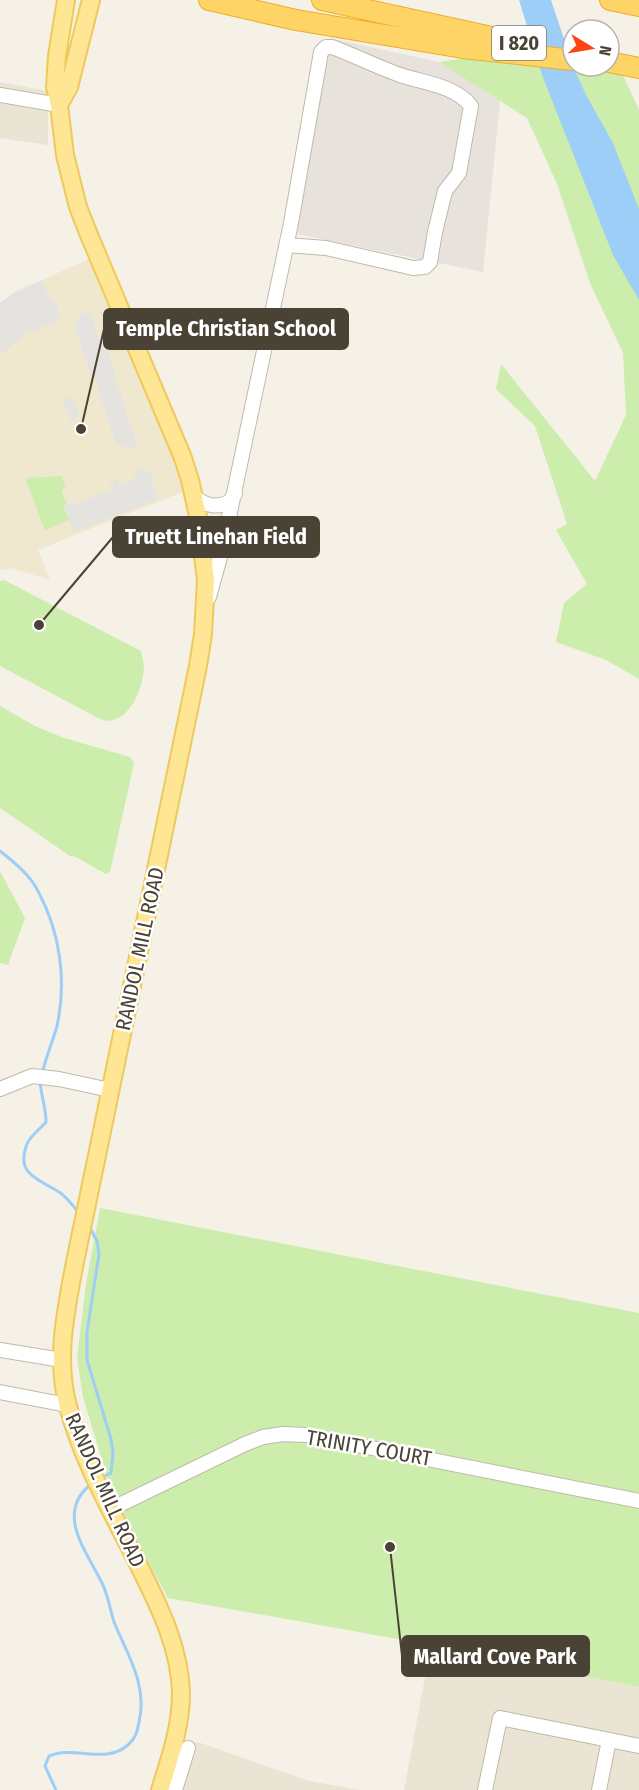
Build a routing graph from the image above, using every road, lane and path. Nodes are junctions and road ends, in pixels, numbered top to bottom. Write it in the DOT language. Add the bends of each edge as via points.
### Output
graph roads {
  1 [pos="66,0"];
  2 [pos="91,0"];
  3 [pos="209,0"];
  4 [pos="322,0"];
  5 [pos="610,0"];
  6 [pos="639,6"];
  7 [pos="464,40"];
  8 [pos="561,52"];
  9 [pos="561,58"];
  10 [pos="621,65"];
  11 [pos="639,68"];
  12 [pos="0,95"];
  13 [pos="59,105"];
  14 [pos="287,245"];
  15 [pos="235,494"];
  16 [pos="194,497"];
  17 [pos="205,608"];
  18 [pos="0,1089"];
  19 [pos="110,1090"];
  20 [pos="0,1350"];
  21 [pos="62,1360"];
  22 [pos="0,1392"];
  23 [pos="67,1405"];
  24 [pos="639,1501"];
  25 [pos="111,1509"];
  26 [pos="609,1740"];
  27 [pos="639,1746"];
  28 [pos="188,1748"];
  29 [pos="160,1790"];
  30 [pos="174,1790"];
  31 [pos="485,1790"];
  32 [pos="599,1790"];
  1 -- 13 [label="main road, RANDOL MILL ROAD" via="57,56 55,87"];
  2 -- 13 [label="main road" via="69,87"];
  3 -- 7 [label="highway" via="296,20"];
  4 -- 7 [label="highway, I 820"];
  5 -- 6 [label="highway"];
  7 -- 8 [label="highway, I 820"];
  7 -- 9 [label="highway"];
  10 -- 11 [label="highway"];
  12 -- 13 [label="street"];
  13 -- 16 [label="main road, RANDOL MILL ROAD" via="65,155 78,207 183,458"];
  14 -- 14 [label="street" via="321,52 326,47 465,98 471,106 459,173 445,191 430,262 425,267 413,268 326,248"];
  14 -- 15 [label="street"];
  15 -- 16 [label="street" via="229,502 217,506"];
  15 -- 17 [label="street"];
  16 -- 17 [label="main road, RANDOL MILL ROAD" via="206,580"];
  17 -- 19 [label="main road, RANDOL MILL ROAD" via="198,666"];
  18 -- 19 [label="street" via="32,1076"];
  19 -- 21 [label="main road, RANDOL MILL ROAD" via="68,1301"];
  20 -- 21 [label="street"];
  21 -- 23 [label="main road, RANDOL MILL ROAD"];
  22 -- 23 [label="street"];
  23 -- 25 [label="main road, RANDOL MILL ROAD"];
  24 -- 25 [label="street, TRINITY COURT" via="381,1449 283,1434 245,1444"];
  25 -- 29 [label="main road, RANDOL MILL ROAD" via="166,1623 175,1651 181,1691 179,1722"];
  26 -- 27 [label="street"];
  26 -- 31 [label="street" via="500,1718"];
  26 -- 32 [label="street"];
  28 -- 30 [label="street"];
}
